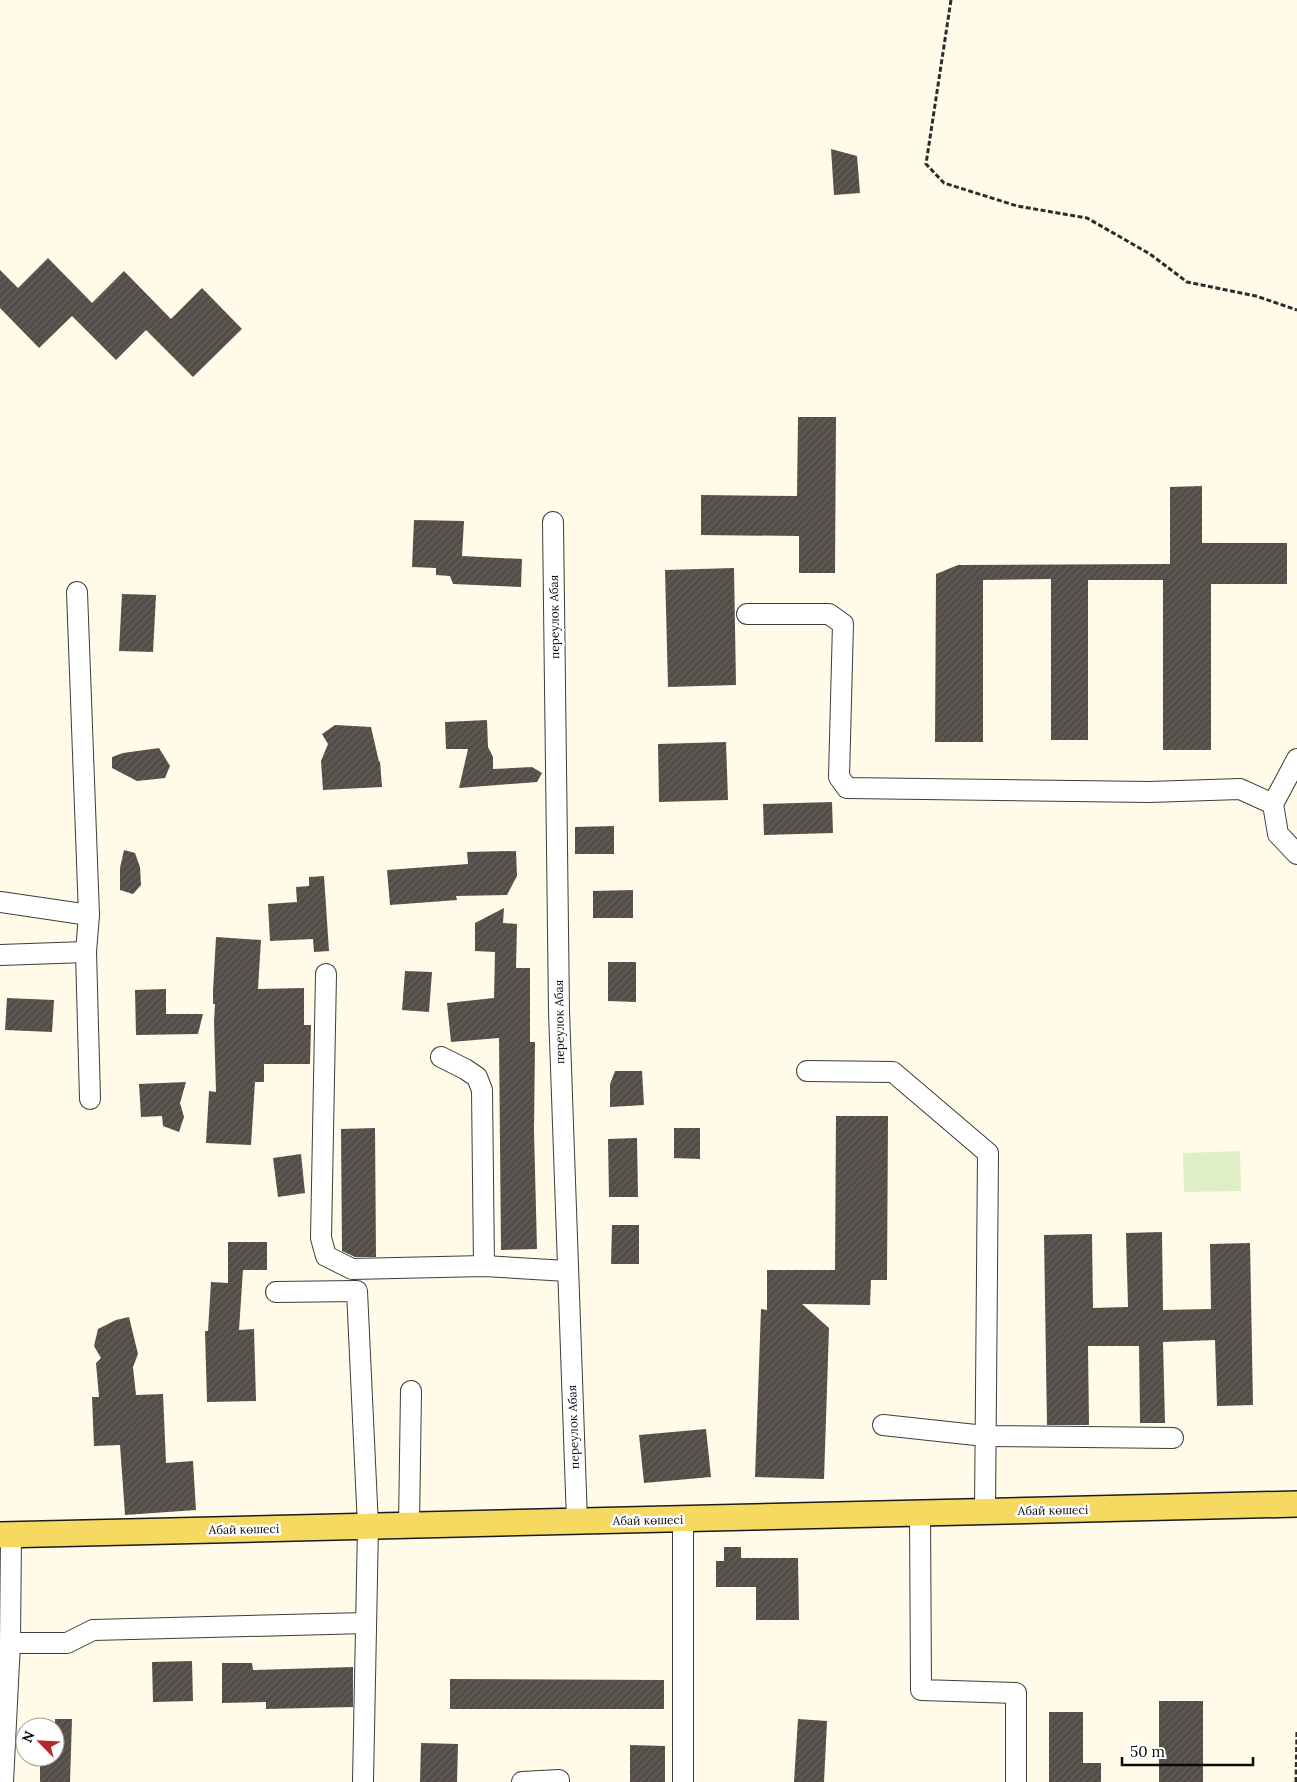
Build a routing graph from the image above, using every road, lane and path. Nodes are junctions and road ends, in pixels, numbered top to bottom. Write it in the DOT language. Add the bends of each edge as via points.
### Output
graph roads {
  1 [pos="951,0"];
  2 [pos="1297,310"];
  3 [pos="553,522"];
  4 [pos="77,592"];
  5 [pos="747,614"];
  6 [pos="1297,759"];
  7 [pos="1273,804"];
  8 [pos="1297,854"];
  9 [pos="0,902"];
  10 [pos="89,915"];
  11 [pos="86,952"];
  12 [pos="0,955"];
  13 [pos="326,974"];
  14 [pos="442,1057"];
  15 [pos="807,1071"];
  16 [pos="90,1099"];
  17 [pos="484,1266"];
  18 [pos="567,1271"];
  19 [pos="276,1292"];
  20 [pos="411,1391"];
  21 [pos="883,1425"];
  22 [pos="985,1436"];
  23 [pos="1173,1438"];
  24 [pos="1297,1504"];
  25 [pos="986,1511"];
  26 [pos="920,1513"];
  27 [pos="683,1519"];
  28 [pos="577,1521"];
  29 [pos="409,1525"];
  30 [pos="368,1526"];
  31 [pos="6,1535"];
  32 [pos="366,1623"];
  33 [pos="10,1643"];
  34 [pos="1297,1732"];
  35 [pos="559,1780"];
  36 [pos="3,1782"];
  37 [pos="363,1782"];
  38 [pos="522,1782"];
  39 [pos="684,1782"];
  40 [pos="1016,1782"];
  41 [pos="1296,1782"];
  1 -- 2 [label="path" via="926,164 944,183 1017,206 1087,218 1150,254 1188,282 1256,296"];
  3 -- 18 [label="street, переулок Абая" via="559,1011"];
  4 -- 10 [label="street"];
  5 -- 7 [label="street" via="829,614 843,624 839,777 847,788 1149,792 1240,789"];
  6 -- 7 [label="street"];
  7 -- 8 [label="street" via="1278,834"];
  9 -- 10 [label="street"];
  10 -- 11 [label="street"];
  11 -- 12 [label="street"];
  11 -- 16 [label="street"];
  13 -- 17 [label="street" via="321,1238 326,1256 352,1269"];
  14 -- 17 [label="street" via="477,1077 482,1090"];
  15 -- 22 [label="street" via="893,1072 988,1153"];
  17 -- 18 [label="street"];
  18 -- 28 [label="street, переулок Абая"];
  19 -- 30 [label="street" via="357,1291"];
  20 -- 29 [label="street"];
  21 -- 22 [label="street"];
  22 -- 23 [label="street"];
  22 -- 25 [label="street"];
  24 -- 25 [label="main road, Абай көшесі"];
  25 -- 26 [label="main road, Абай көшесі"];
  26 -- 27 [label="main road, Абай көшесі"];
  26 -- 40 [label="street" via="921,1690 1016,1692"];
  27 -- 28 [label="main road, Абай көшесі"];
  27 -- 39 [label="street"];
  28 -- 29 [label="main road, Абай көшесі"];
  29 -- 30 [label="main road, Абай көшесі"];
  30 -- 31 [label="main road, Абай көшесі"];
  30 -- 32 [label="street"];
  31 -- 33 [label="street"];
  32 -- 33 [label="street" via="93,1630 68,1643"];
  32 -- 37 [label="street"];
  33 -- 36 [label="street"];
  34 -- 41 [label="path"];
  35 -- 38 [label="street"];
}
